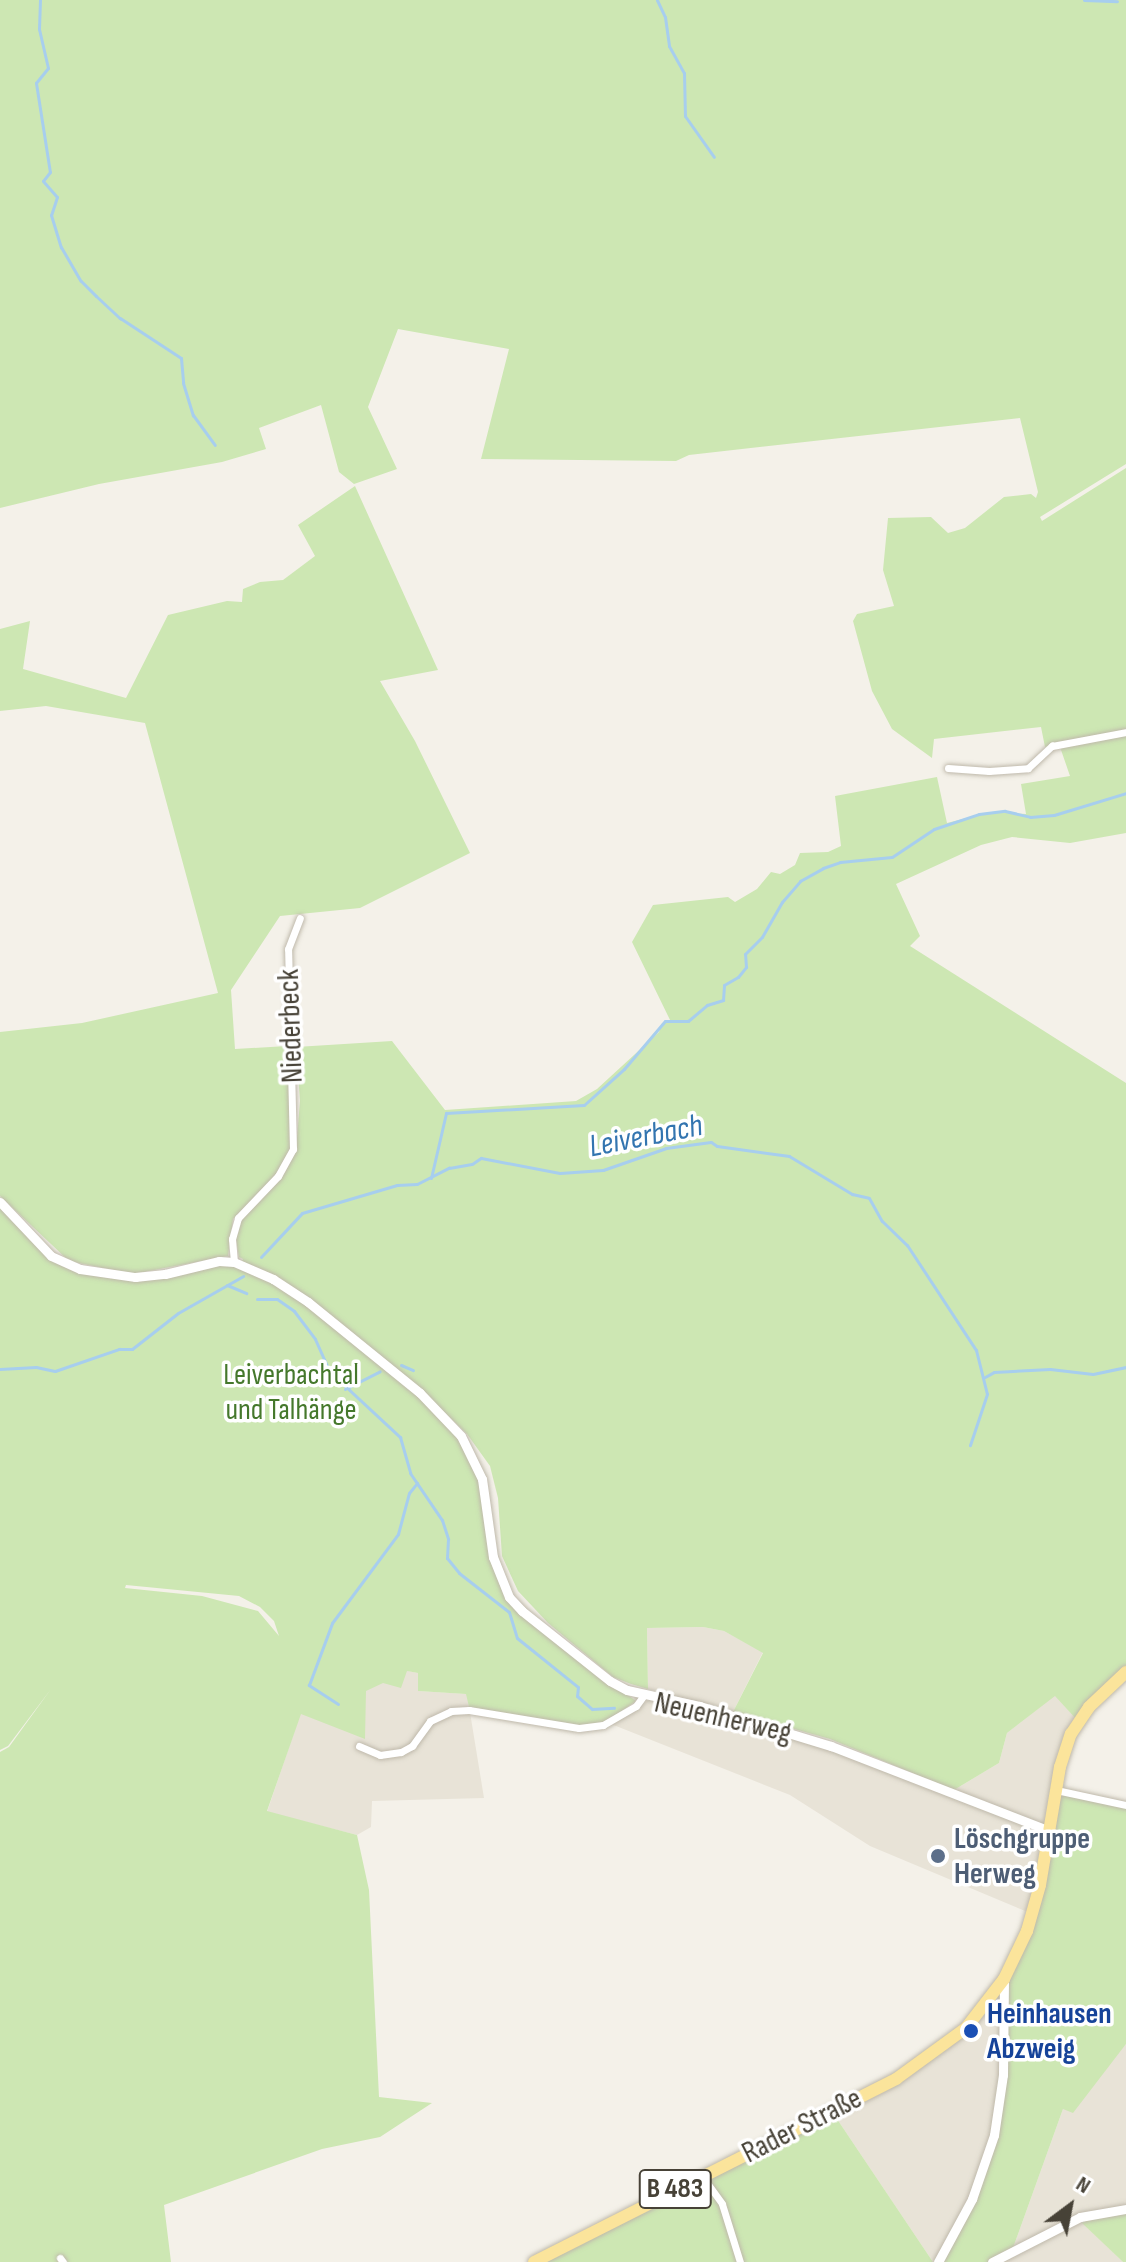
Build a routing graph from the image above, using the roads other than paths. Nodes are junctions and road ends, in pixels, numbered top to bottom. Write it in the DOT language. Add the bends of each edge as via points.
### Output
graph roads {
  1 [pos="1126,732"];
  2 [pos="948,768"];
  3 [pos="300,918"];
  4 [pos="0,1202"];
  5 [pos="234,1262"];
  6 [pos="1126,1672"];
  7 [pos="644,1695"];
  8 [pos="359,1746"];
  9 [pos="1056,1790"];
  10 [pos="1126,1805"];
  11 [pos="1050,1831"];
  12 [pos="1004,1979"];
  13 [pos="702,2176"];
  14 [pos="1126,2209"];
  15 [pos="534,2262"];
  16 [pos="740,2262"];
  17 [pos="938,2262"];
  18 [pos="992,2262"];
  1 -- 2 [label="street" via="1052,746 1028,768"];
  3 -- 5 [label="street, Niederbeck" via="288,949 295,1137 288,1162 238,1218 232,1239"];
  4 -- 5 [label="street" via="35,1243 80,1269 135,1277"];
  5 -- 7 [label="street" via="308,1302 444,1416 470,1450 482,1479 493,1557 509,1597 610,1681"];
  6 -- 9 [label="main road, B 483" via="1078,1721 1065,1748"];
  7 -- 8 [label="street, Neuenherweg" via="636,1706 603,1725 579,1728 451,1711 430,1721 401,1752 380,1755"];
  7 -- 11 [label="street, Neuenherweg" via="700,1706 831,1746"];
  9 -- 10 [label="street"];
  9 -- 11 [label="main road, B 483"];
  11 -- 12 [label="main road, B 483" via="1027,1931"];
  12 -- 13 [label="main road, Rader Straße / B 483" via="976,2017 928,2059"];
  12 -- 17 [label="street" via="1000,2108 972,2199"];
  13 -- 15 [label="main road, Rader Straße / B 483"];
  13 -- 16 [label="street" via="722,2204"];
  14 -- 18 [label="street" via="1080,2217"];
}
